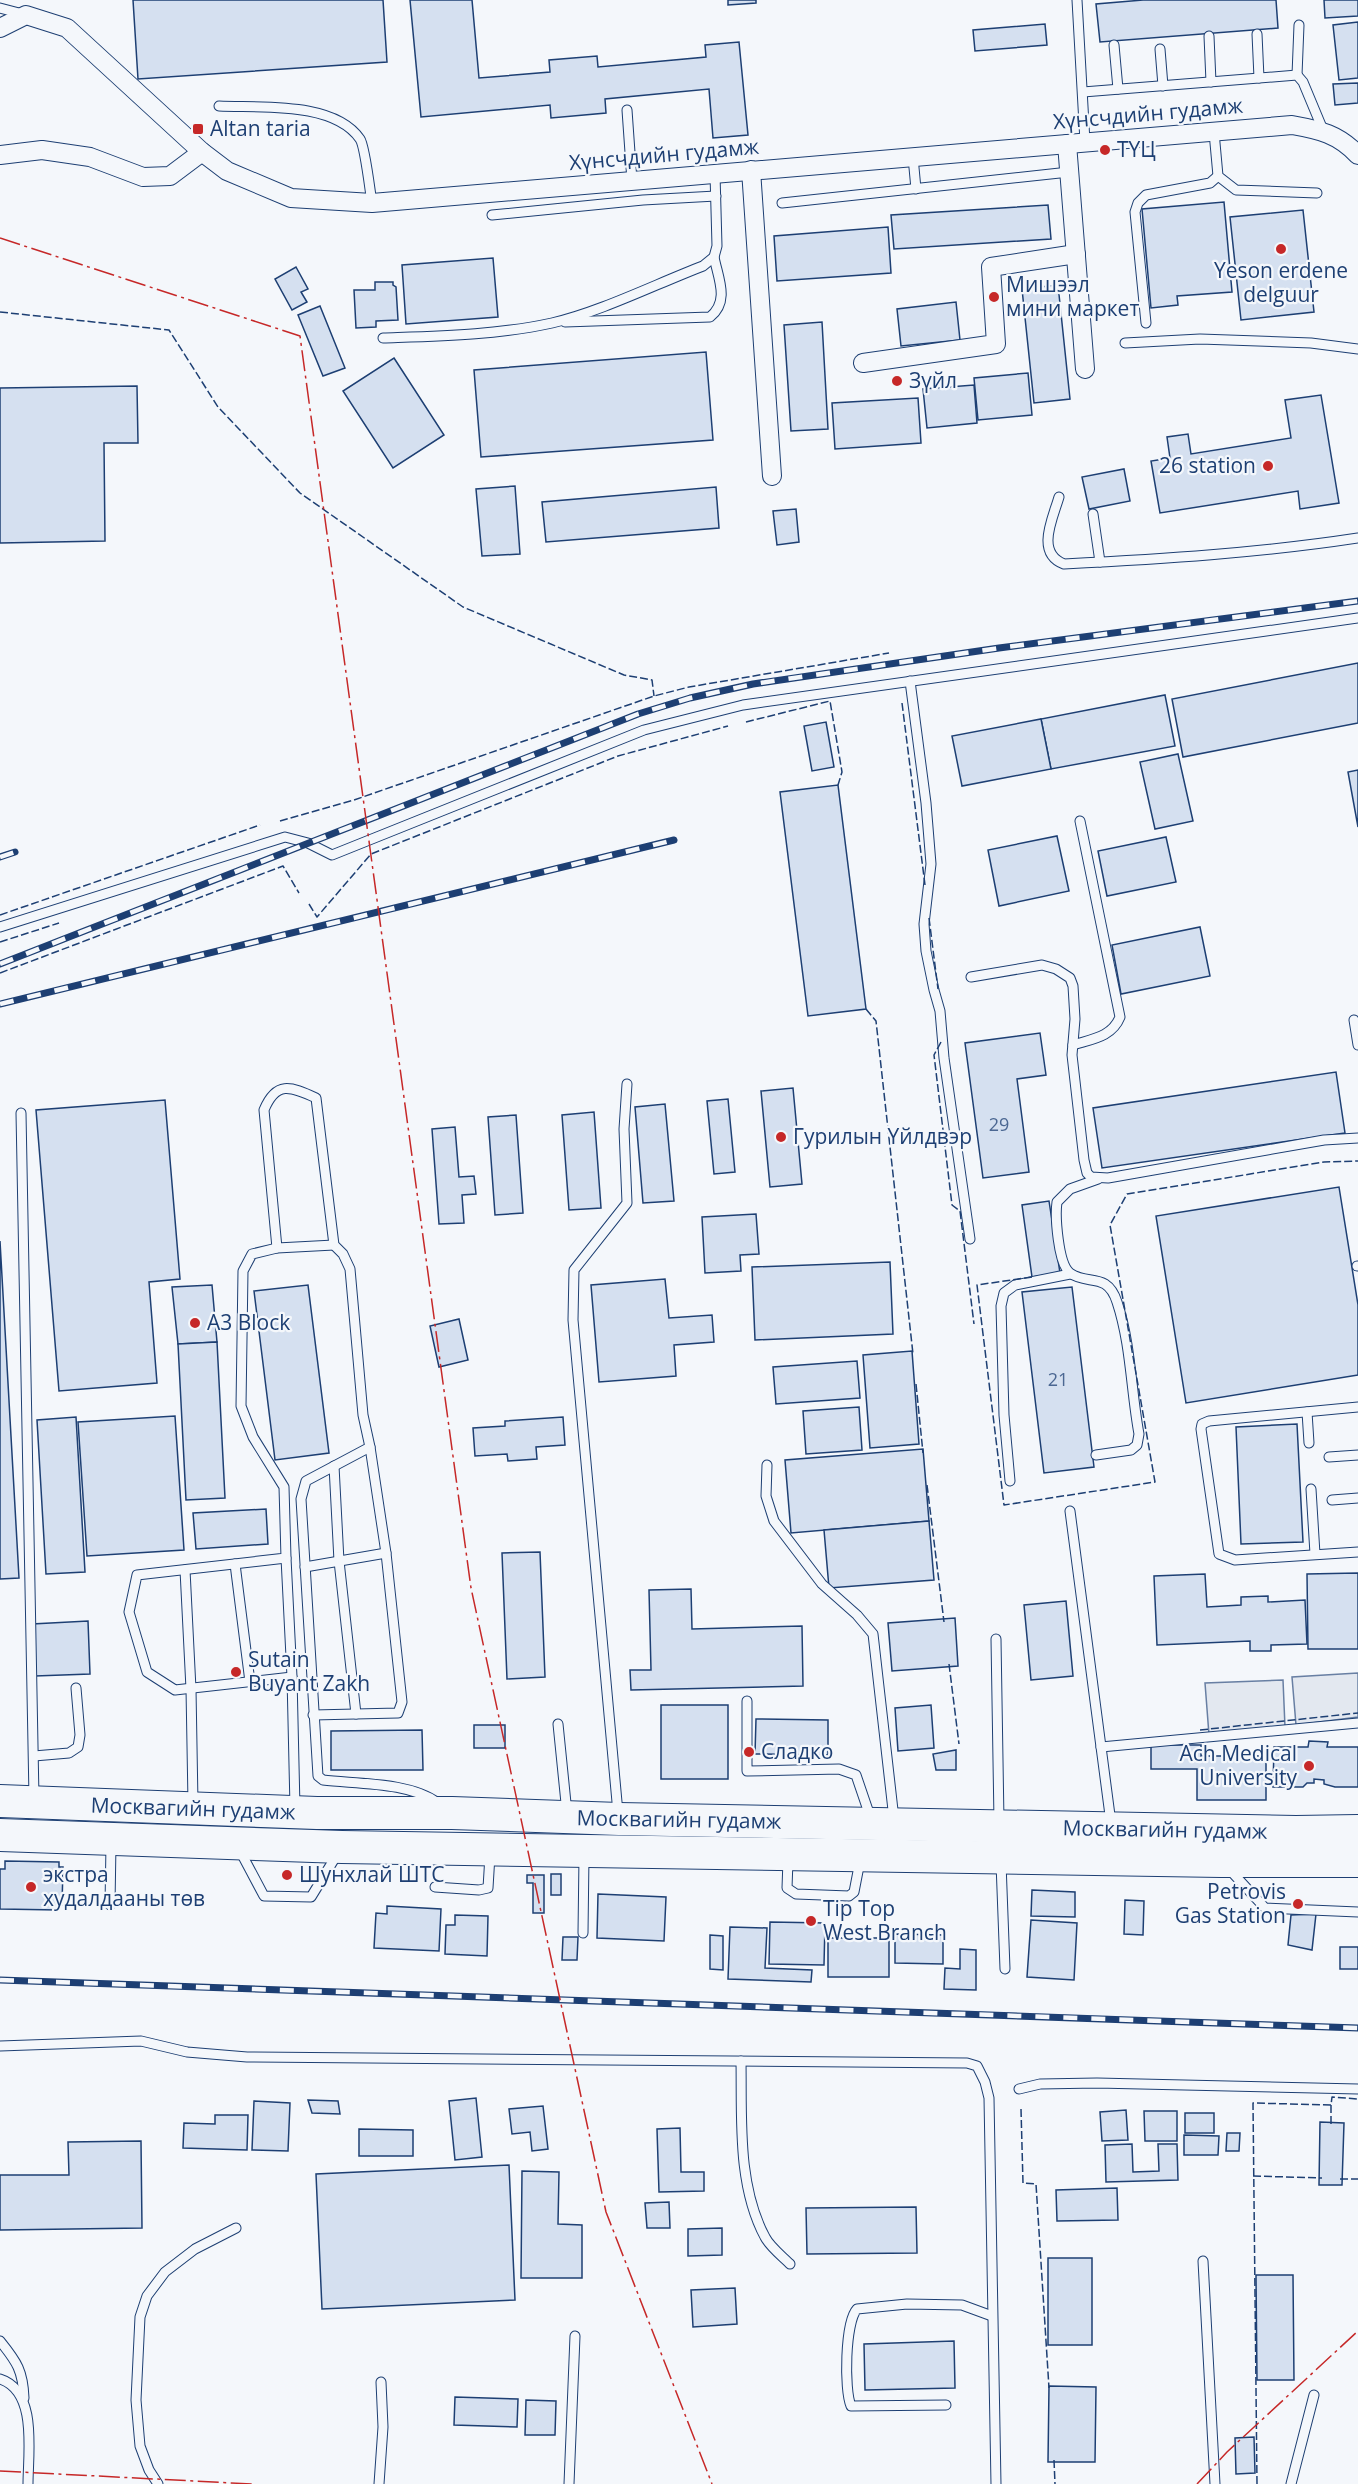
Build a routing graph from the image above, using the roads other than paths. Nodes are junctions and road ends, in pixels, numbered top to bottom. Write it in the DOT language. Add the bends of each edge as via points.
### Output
graph roads {
  1 [pos="1077,0"];
  2 [pos="0,8"];
  3 [pos="26,15"];
  4 [pos="1299,25"];
  5 [pos="0,28"];
  6 [pos="1257,34"];
  7 [pos="1209,36"];
  8 [pos="1114,45"];
  9 [pos="1160,49"];
  10 [pos="1297,75"];
  11 [pos="1259,78"];
  12 [pos="1211,82"];
  13 [pos="1162,86"];
  14 [pos="1118,89"];
  15 [pos="1083,92"];
  16 [pos="219,106"];
  17 [pos="627,110"];
  18 [pos="1323,130"];
  19 [pos="1214,132"];
  20 [pos="1076,143"];
  21 [pos="202,152"];
  22 [pos="0,155"];
  23 [pos="1358,155"];
  24 [pos="913,157"];
  25 [pos="751,170"];
  26 [pos="1069,171"];
  27 [pos="715,174"];
  28 [pos="1218,176"];
  29 [pos="632,181"];
  30 [pos="916,189"];
  31 [pos="1317,193"];
  32 [pos="716,196"];
  33 [pos="372,203"];
  34 [pos="782,203"];
  35 [pos="492,215"];
  36 [pos="1076,254"];
  37 [pos="714,257"];
  38 [pos="554,322"];
  39 [pos="1146,323"];
  40 [pos="382,338"];
  41 [pos="1125,343"];
  42 [pos="1358,349"];
  43 [pos="863,363"];
  44 [pos="1085,369"];
  45 [pos="772,476"];
  46 [pos="1059,497"];
  47 [pos="1093,514"];
  48 [pos="1358,538"];
  49 [pos="1100,562"];
  50 [pos="1358,618"];
  51 [pos="910,681"];
  52 [pos="1080,821"];
  53 [pos="0,927"];
  54 [pos="971,977"];
  55 [pos="1354,1020"];
  56 [pos="1072,1045"];
  57 [pos="1358,1045"];
  58 [pos="627,1084"];
  59 [pos="21,1113"];
  60 [pos="1358,1138"];
  61 [pos="1098,1179"];
  62 [pos="970,1239"];
  63 [pos="334,1245"];
  64 [pos="277,1248"];
  65 [pos="1070,1274"];
  66 [pos="1358,1407"];
  67 [pos="1307,1412"];
  68 [pos="1309,1443"];
  69 [pos="370,1447"];
  70 [pos="1096,1455"];
  71 [pos="1358,1455"];
  72 [pos="1329,1457"];
  73 [pos="767,1465"];
  74 [pos="334,1466"];
  75 [pos="1010,1480"];
  76 [pos="1311,1489"];
  77 [pos="1358,1498"];
  78 [pos="1332,1500"];
  79 [pos="1070,1511"];
  80 [pos="386,1552"];
  81 [pos="1358,1552"];
  82 [pos="1316,1554"];
  83 [pos="286,1558"];
  84 [pos="339,1561"];
  85 [pos="235,1564"];
  86 [pos="305,1567"];
  87 [pos="185,1570"];
  88 [pos="996,1639"];
  89 [pos="292,1677"];
  90 [pos="250,1682"];
  91 [pos="76,1688"];
  92 [pos="191,1689"];
  93 [pos="747,1701"];
  94 [pos="356,1714"];
  95 [pos="313,1715"];
  96 [pos="1358,1723"];
  97 [pos="558,1724"];
  98 [pos="1101,1748"];
  99 [pos="34,1756"];
  100 [pos="0,1801"];
  101 [pos="34,1802"];
  102 [pos="193,1809"];
  103 [pos="295,1813"];
  104 [pos="452,1813"];
  105 [pos="567,1818"];
  106 [pos="619,1819"];
  107 [pos="883,1824"];
  108 [pos="999,1827"];
  109 [pos="1111,1829"];
  110 [pos="1358,1831"];
  111 [pos="0,1835"];
  112 [pos="111,1838"];
  113 [pos="235,1842"];
  114 [pos="342,1847"];
  115 [pos="490,1849"];
  116 [pos="584,1851"];
  117 [pos="1001,1857"];
  118 [pos="1221,1861"];
  119 [pos="1358,1861"];
  120 [pos="435,1887"];
  121 [pos="110,1905"];
  122 [pos="1358,1912"];
  123 [pos="583,1933"];
  124 [pos="1005,1969"];
  125 [pos="0,2046"];
  126 [pos="741,2061"];
  127 [pos="1019,2089"];
  128 [pos="1358,2089"];
  129 [pos="236,2228"];
  130 [pos="1203,2261"];
  131 [pos="790,2264"];
  132 [pos="993,2316"];
  133 [pos="575,2336"];
  134 [pos="0,2341"];
  135 [pos="0,2379"];
  136 [pos="381,2382"];
  137 [pos="1314,2395"];
  138 [pos="24,2400"];
  139 [pos="946,2405"];
  140 [pos="28,2484"];
  141 [pos="159,2484"];
  142 [pos="379,2484"];
  143 [pos="569,2484"];
  144 [pos="996,2484"];
  145 [pos="1215,2484"];
  146 [pos="1291,2484"];
  1 -- 15 [label="lane"];
  2 -- 3 [label="lane"];
  3 -- 5 [label="street"];
  3 -- 21 [label="street, Хүнсчдийн гудамж" via="67,28"];
  4 -- 10 [label="lane"];
  6 -- 11 [label="lane"];
  7 -- 12 [label="lane"];
  8 -- 14 [label="lane"];
  9 -- 13 [label="lane"];
  10 -- 11 [label="lane"];
  10 -- 18 [label="lane"];
  11 -- 12 [label="lane"];
  12 -- 13 [label="lane"];
  13 -- 14 [label="lane"];
  14 -- 15 [label="lane"];
  15 -- 20 [label="lane"];
  16 -- 33 [label="lane" via="314,111 339,120 361,140"];
  17 -- 29 [label="lane"];
  18 -- 19 [label="street, Хүнсчдийн гудамж" via="1293,125"];
  18 -- 23 [label="street, Хүнсчдийн гудамж"];
  19 -- 20 [label="street, Хүнсчдийн гудамж"];
  19 -- 28 [label="lane"];
  20 -- 24 [label="street, Хүнсчдийн гудамж"];
  20 -- 26 [label="street"];
  21 -- 22 [label="street" via="171,176 143,177 90,157 42,150"];
  21 -- 33 [label="street, Хүнсчдийн гудамж" via="227,171 291,198"];
  24 -- 25 [label="street, Хүнсчдийн гудамж"];
  24 -- 30 [label="lane"];
  25 -- 27 [label="street, Хүнсчдийн гудамж"];
  25 -- 45 [label="street"];
  26 -- 30 [label="lane"];
  26 -- 36 [label="street"];
  27 -- 29 [label="street, Хүнсчдийн гудамж"];
  27 -- 32 [label="lane"];
  28 -- 31 [label="lane" via="1236,190"];
  28 -- 39 [label="lane" via="1210,183 1146,195 1138,203 1135,212"];
  29 -- 33 [label="street, Хүнсчдийн гудамж"];
  30 -- 34 [label="lane"];
  32 -- 35 [label="lane"];
  32 -- 37 [label="lane"];
  36 -- 43 [label="street" via="991,267 996,344"];
  36 -- 44 [label="street"];
  37 -- 38 [label="lane" via="704,266"];
  37 -- 38 [label="lane" via="723,299 710,316"];
  38 -- 40 [label="lane" via="476,335"];
  41 -- 42 [label="lane" via="1200,339"];
  46 -- 49 [label="lane" via="1048,534 1049,551 1055,561"];
  47 -- 49 [label="lane"];
  48 -- 49 [label="lane" via="1176,559"];
  50 -- 51 [label="lane"];
  51 -- 53 [label="lane" via="743,705 644,730 333,855 285,837"];
  51 -- 62 [label="lane" via="931,864 924,924 940,1011"];
  52 -- 56 [label="lane" via="1120,1017 1106,1035"];
  54 -- 56 [label="lane" via="1042,965 1064,972 1073,986"];
  55 -- 57 [label="lane"];
  56 -- 61 [label="lane" via="1084,1160 1087,1173"];
  58 -- 106 [label="lane" via="627,1203 574,1270 573,1320"];
  59 -- 99 [label="lane"];
  60 -- 61 [label="lane" via="1324,1140"];
  61 -- 65 [label="lane" via="1070,1189 1057,1202 1061,1256"];
  63 -- 64 [label="lane"];
  63 -- 64 [label="lane" via="316,1098 284,1088 270,1095 264,1110"];
  63 -- 69 [label="lane" via="350,1269 363,1415"];
  64 -- 83 [label="lane" via="252,1254 243,1270 241,1406 253,1437 284,1487"];
  65 -- 70 [label="lane" via="1102,1282 1114,1293 1139,1434 1137,1446 1131,1450"];
  65 -- 75 [label="lane" via="1015,1285 1004,1293 1004,1404"];
  66 -- 67 [label="lane"];
  67 -- 68 [label="lane"];
  67 -- 82 [label="lane" via="1209,1421 1201,1429 1219,1554 1235,1560"];
  69 -- 74 [label="lane"];
  69 -- 80 [label="lane"];
  71 -- 72 [label="lane"];
  73 -- 107 [label="lane" via="766,1496 774,1521 822,1584 873,1634"];
  74 -- 84 [label="lane"];
  74 -- 86 [label="lane" via="306,1481 300,1499"];
  76 -- 82 [label="lane"];
  77 -- 78 [label="lane"];
  79 -- 98 [label="lane"];
  80 -- 84 [label="lane"];
  80 -- 94 [label="lane" via="402,1702 398,1713"];
  81 -- 82 [label="lane"];
  83 -- 85 [label="lane"];
  83 -- 89 [label="lane"];
  84 -- 86 [label="lane"];
  84 -- 94 [label="lane"];
  85 -- 87 [label="lane"];
  85 -- 90 [label="lane"];
  86 -- 95 [label="lane"];
  87 -- 92 [label="lane"];
  87 -- 92 [label="lane" via="137,1575 129,1612 147,1672 175,1690"];
  88 -- 108 [label="lane"];
  89 -- 90 [label="lane"];
  89 -- 103 [label="lane"];
  90 -- 92 [label="lane"];
  91 -- 99 [label="lane" via="78,1747 69,1753"];
  92 -- 102 [label="lane"];
  93 -- 107 [label="lane" via="747,1771 839,1769 856,1775"];
  94 -- 95 [label="lane"];
  95 -- 104 [label="lane" via="320,1779 426,1794"];
  96 -- 98 [label="lane"];
  97 -- 105 [label="lane"];
  98 -- 109 [label="lane"];
  99 -- 101 [label="lane"];
  100 -- 101 [label="highway, Москвагийн гудамж"];
  101 -- 102 [label="highway, Москвагийн гудамж"];
  102 -- 103 [label="highway, Москвагийн гудамж"];
  103 -- 104 [label="highway, Москвагийн гудамж"];
  104 -- 105 [label="highway, Москвагийн гудамж"];
  105 -- 106 [label="highway, Москвагийн гудамж"];
  106 -- 107 [label="highway, Москвагийн гудамж"];
  107 -- 108 [label="highway, Москвагийн гудамж"];
  108 -- 109 [label="highway, Москвагийн гудамж"];
  109 -- 110 [label="highway, Москвагийн гудамж"];
  111 -- 112 [label="highway, Москвагийн гудамж"];
  112 -- 113 [label="highway, Москвагийн гудамж"];
  112 -- 121 [label="lane"];
  113 -- 114 [label="highway, Москвагийн гудамж"];
  113 -- 114 [label="lane" via="264,1896 282,1897 311,1897"];
  114 -- 115 [label="highway, Москвагийн гудамж"];
  115 -- 116 [label="highway, Москвагийн гудамж"];
  115 -- 120 [label="lane" via="488,1888"];
  116 -- 117 [label="highway, Москвагийн гудамж"];
  116 -- 123 [label="lane"];
  117 -- 118 [label="highway, Москвагийн гудамж"];
  117 -- 124 [label="lane"];
  118 -- 119 [label="highway, Москвагийн гудамж"];
  118 -- 122 [label="lane" via="1265,1908"];
  125 -- 126 [label="lane" via="141,2041 187,2052 247,2057"];
  126 -- 131 [label="lane" via="744,2152 752,2204 765,2239"];
  126 -- 132 [label="lane" via="977,2066 988,2098"];
  127 -- 128 [label="lane" via="1040,2084 1096,2083"];
  129 -- 141 [label="lane" via="165,2272 147,2296 140,2317 136,2400 140,2446"];
  130 -- 145 [label="lane"];
  132 -- 139 [label="lane" via="962,2305 907,2304 857,2309 852,2317 847,2345 851,2406"];
  132 -- 144 [label="lane"];
  133 -- 143 [label="lane"];
  134 -- 138 [label="lane" via="23,2375"];
  135 -- 138 [label="lane" via="13,2385"];
  136 -- 142 [label="lane"];
  137 -- 146 [label="lane"];
  138 -- 140 [label="lane"];
}
